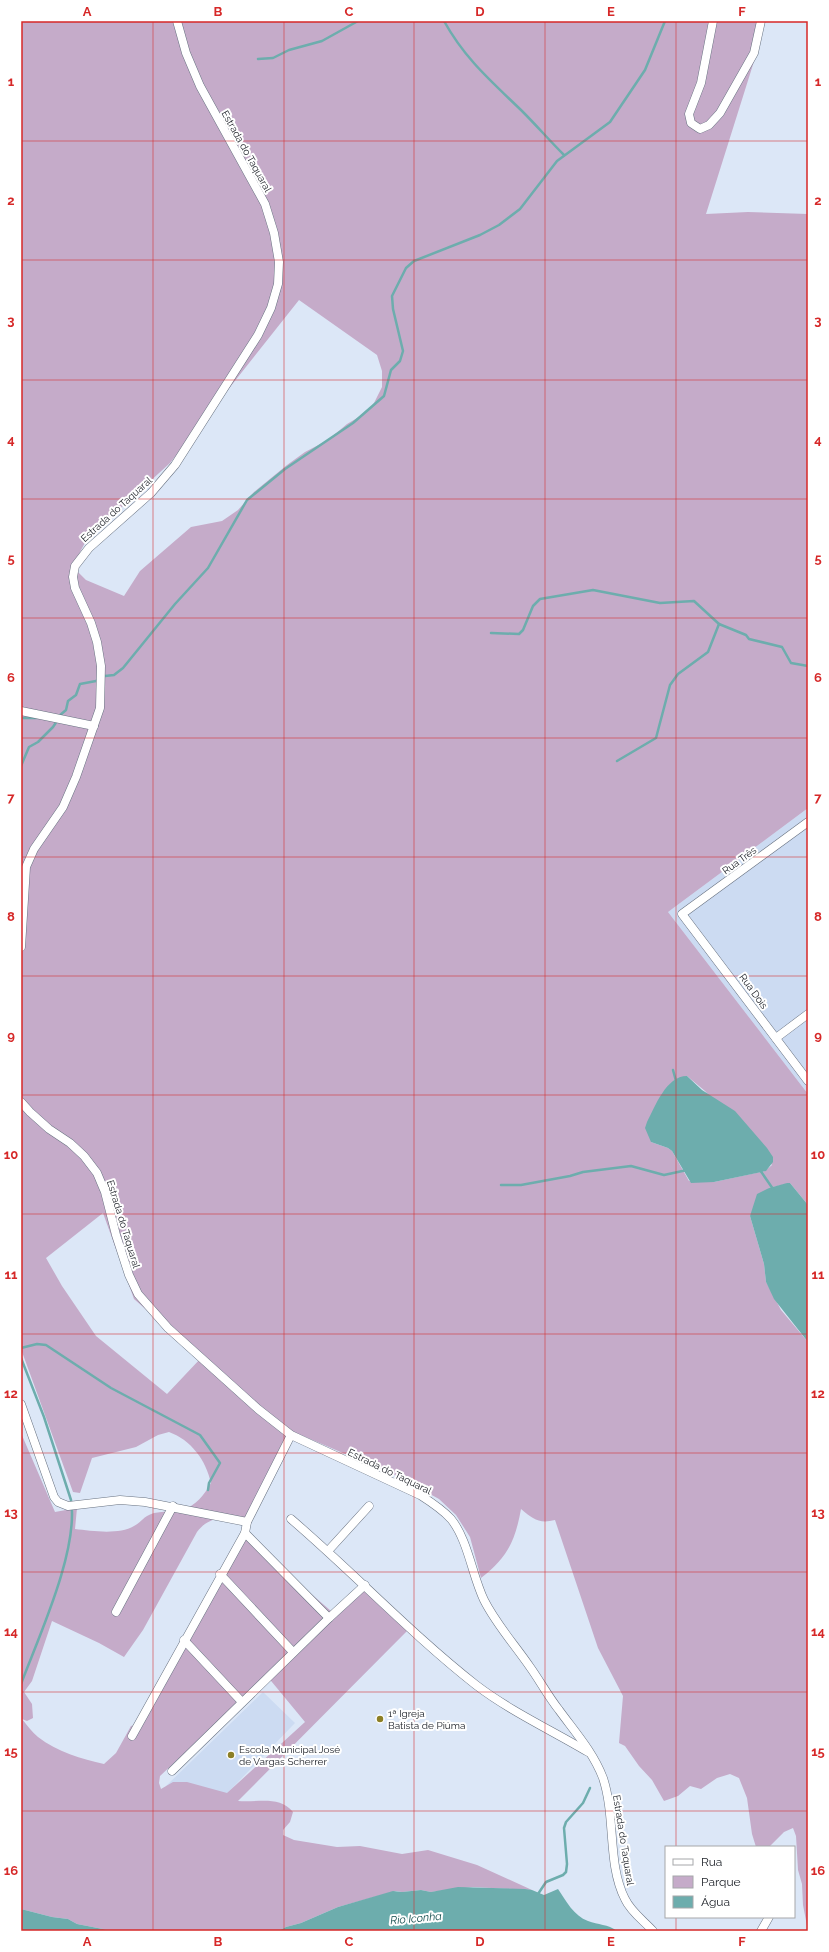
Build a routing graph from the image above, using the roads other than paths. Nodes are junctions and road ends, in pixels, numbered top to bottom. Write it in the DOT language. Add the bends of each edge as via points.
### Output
graph roads {
  1 [pos="177,21"];
  2 [pos="713,21"];
  3 [pos="761,21"];
  4 [pos="21,711"];
  5 [pos="94,726"];
  6 [pos="808,822"];
  7 [pos="682,914"];
  8 [pos="21,947"];
  9 [pos="808,1014"];
  10 [pos="776,1038"];
  11 [pos="808,1080"];
  12 [pos="21,1102"];
  13 [pos="21,1404"];
  14 [pos="291,1435"];
  15 [pos="173,1506"];
  16 [pos="369,1506"];
  17 [pos="291,1519"];
  18 [pos="247,1522"];
  19 [pos="245,1533"];
  20 [pos="328,1551"];
  21 [pos="220,1574"];
  22 [pos="365,1585"];
  23 [pos="116,1612"];
  24 [pos="328,1618"];
  25 [pos="184,1640"];
  26 [pos="293,1652"];
  27 [pos="242,1702"];
  28 [pos="132,1736"];
  29 [pos="592,1754"];
  30 [pos="172,1771"];
  31 [pos="768,1918"];
  32 [pos="653,1931"];
  33 [pos="761,1931"];
  1 -- 5 [label="street, Estrada do Taquaral" via="186,53 200,86 265,204 279,262 278,284 271,308 258,335 175,465 151,493 89,548 75,566 75,588 91,623 101,666 100,708"];
  2 -- 3 [label="street" via="701,83 689,114 691,123 700,129 709,125 720,113 754,53"];
  4 -- 5 [label="street"];
  5 -- 8 [label="street, Estrada do Taquaral" via="62,807 34,849 26,867"];
  6 -- 7 [label="street, Rua Três"];
  7 -- 10 [label="street, Rua Dois"];
  9 -- 10 [label="street"];
  10 -- 11 [label="street, Rua Dois"];
  12 -- 14 [label="street, Estrada do Taquaral" via="49,1129 84,1156 96,1173 105,1192 129,1275 138,1294 152,1312 215,1372"];
  13 -- 15 [label="street" via="58,1502 68,1506 120,1500"];
  14 -- 18 [label="street"];
  14 -- 29 [label="street, Estrada do Taquaral" via="420,1494 451,1520 461,1536 484,1600 496,1620"];
  15 -- 18 [label="street"];
  15 -- 23 [label="street"];
  16 -- 20 [label="street"];
  17 -- 20 [label="street"];
  18 -- 19 [label="street"];
  19 -- 21 [label="street"];
  19 -- 24 [label="street"];
  20 -- 22 [label="street"];
  21 -- 25 [label="street"];
  21 -- 26 [label="street"];
  22 -- 24 [label="street"];
  22 -- 29 [label="street" via="406,1625 477,1685 498,1700"];
  24 -- 26 [label="street"];
  25 -- 27 [label="street"];
  25 -- 28 [label="street"];
  26 -- 27 [label="street"];
  27 -- 30 [label="street"];
  29 -- 32 [label="street, Estrada do Taquaral" via="603,1779 610,1806 620,1888 626,1901"];
  31 -- 33 [label="street"];
}
